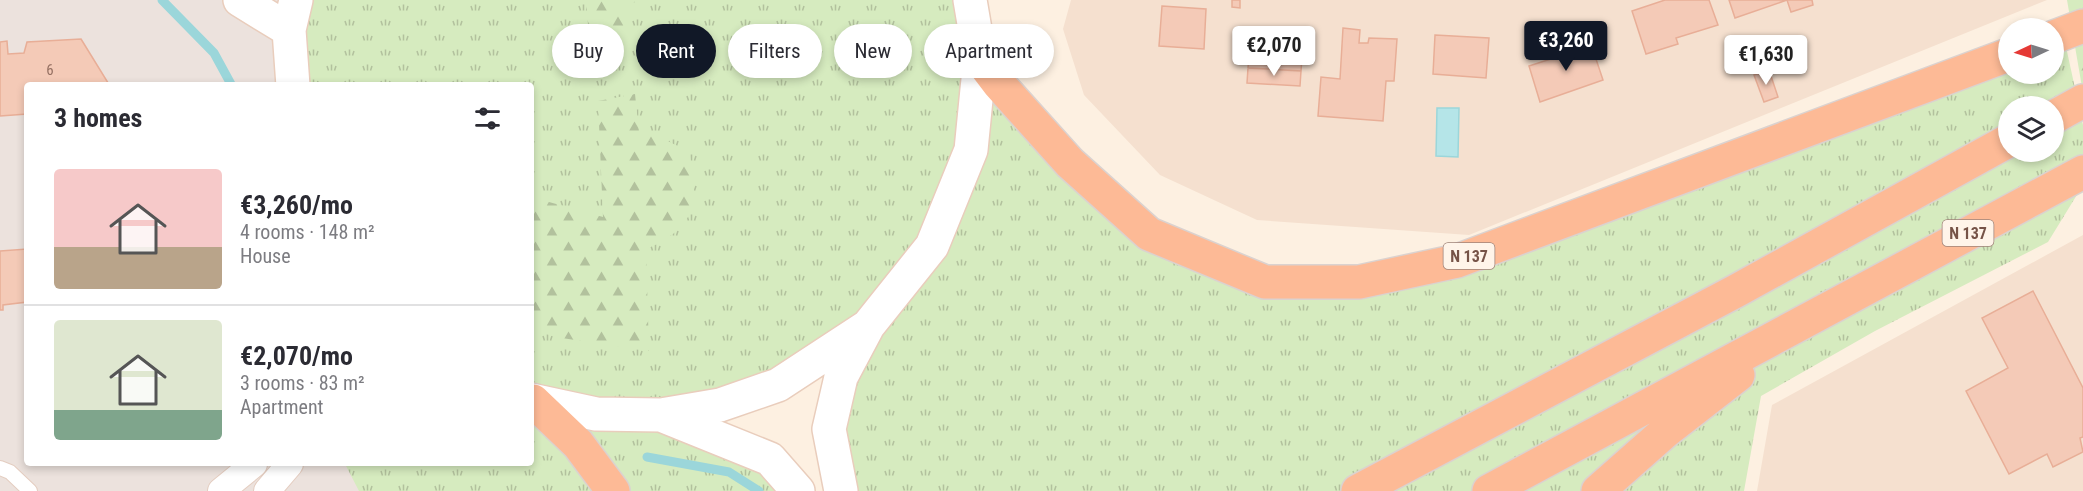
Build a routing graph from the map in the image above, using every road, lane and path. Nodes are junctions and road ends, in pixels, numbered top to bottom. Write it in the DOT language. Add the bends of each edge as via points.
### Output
graph roads {
  1 [pos="240,0"];
  2 [pos="970,0"];
  3 [pos="293,15"];
  4 [pos="974,24"];
  5 [pos="2083,26"];
  6 [pos="2064,34"];
  7 [pos="1998,59"];
  8 [pos="978,78"];
  9 [pos="994,78"];
  10 [pos="293,82"];
  11 [pos="2083,100"];
  12 [pos="2064,111"];
  13 [pos="1998,147"];
  14 [pos="2083,172"];
  15 [pos="1852,294"];
  16 [pos="868,326"];
  17 [pos="534,401"];
  18 [pos="534,403"];
  19 [pos="661,415"];
  20 [pos="252,466"];
  21 [pos="288,466"];
  22 [pos="0,468"];
  23 [pos="30,491"];
  24 [pos="221,491"];
  25 [pos="267,491"];
  26 [pos="614,491"];
  27 [pos="798,491"];
  28 [pos="841,491"];
  29 [pos="1358,491"];
  30 [pos="1490,491"];
  31 [pos="1598,491"];
  1 -- 3 [label="main road"];
  2 -- 4 [label="main road"];
  3 -- 10 [label="main road"];
  5 -- 6 [label="highway"];
  7 -- 9 [label="highway, N 137" via="1457,261 1359,282 1265,282 1149,234 1070,163"];
  8 -- 16 [label="main road" via="971,150 932,246"];
  11 -- 12 [label="highway"];
  13 -- 29 [label="highway" via="1736,291"];
  14 -- 15 [label="highway, N 137"];
  15 -- 30 [label="highway, N 137"];
  15 -- 31 [label="highway" via="1722,386"];
  16 -- 19 [label="main road" via="778,385 720,405"];
  16 -- 28 [label="main road" via="841,377 829,429"];
  17 -- 19 [label="main road" via="596,414"];
  18 -- 26 [label="highway" via="578,444"];
  19 -- 27 [label="main road" via="770,459"];
  20 -- 24 [label="street"];
  21 -- 25 [label="street"];
  22 -- 23 [label="lane"];
}
